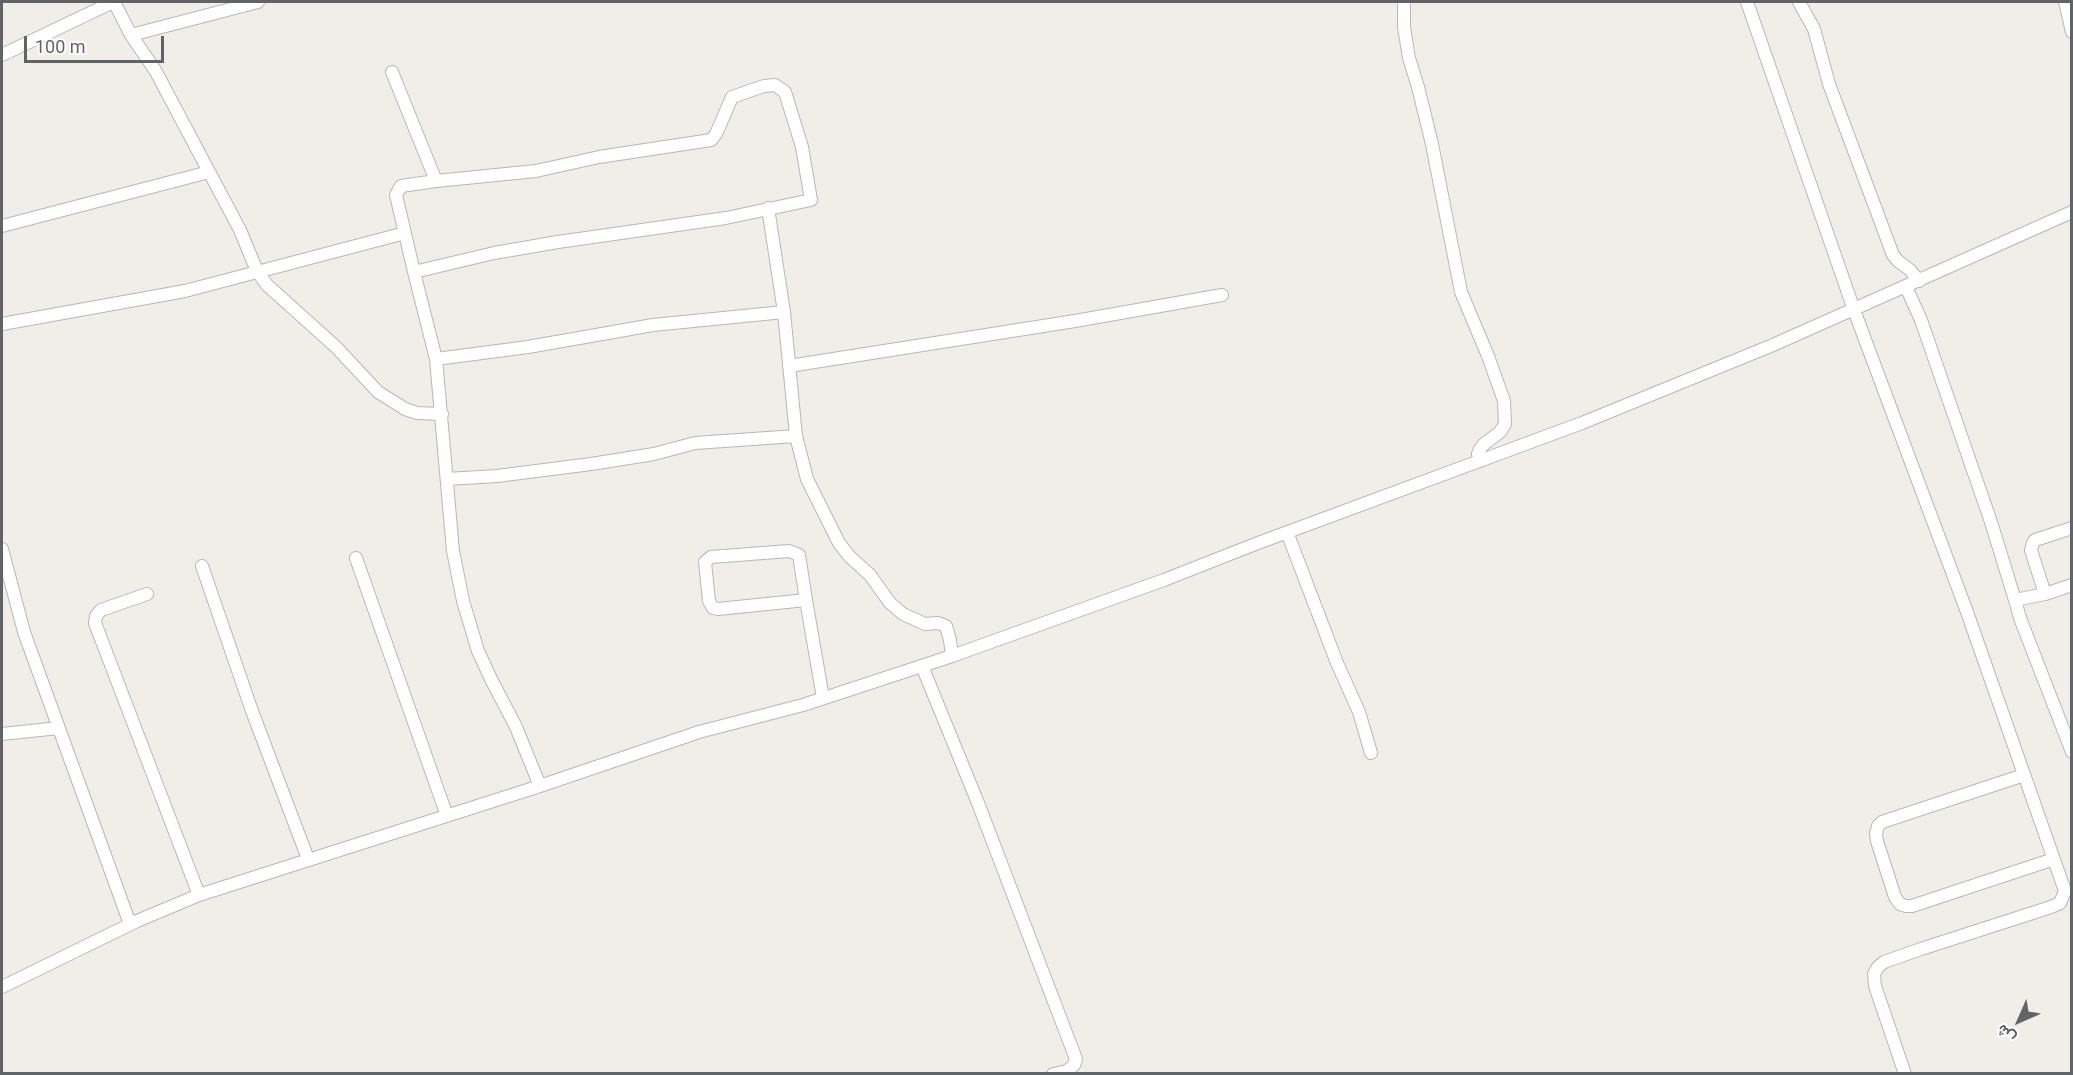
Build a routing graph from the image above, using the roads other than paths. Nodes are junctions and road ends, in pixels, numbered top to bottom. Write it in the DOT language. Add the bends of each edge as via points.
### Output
graph roads {
  1 [pos="113,2"];
  2 [pos="258,2"];
  3 [pos="1404,2"];
  4 [pos="1747,2"];
  5 [pos="1799,2"];
  6 [pos="2065,2"];
  7 [pos="2072,32"];
  8 [pos="131,35"];
  9 [pos="2,55"];
  10 [pos="392,72"];
  11 [pos="209,172"];
  12 [pos="436,181"];
  13 [pos="768,208"];
  14 [pos="2072,212"];
  15 [pos="2,226"];
  16 [pos="405,233"];
  17 [pos="257,271"];
  18 [pos="414,272"];
  19 [pos="1919,281"];
  20 [pos="1906,287"];
  21 [pos="1222,295"];
  22 [pos="1854,310"];
  23 [pos="784,312"];
  24 [pos="2,324"];
  25 [pos="436,359"];
  26 [pos="789,366"];
  27 [pos="442,414"];
  28 [pos="796,436"];
  29 [pos="1480,461"];
  30 [pos="447,479"];
  31 [pos="2072,528"];
  32 [pos="1287,532"];
  33 [pos="2,549"];
  34 [pos="356,558"];
  35 [pos="202,566"];
  36 [pos="2072,585"];
  37 [pos="147,594"];
  38 [pos="2045,594"];
  39 [pos="806,600"];
  40 [pos="2015,600"];
  41 [pos="952,656"];
  42 [pos="922,666"];
  43 [pos="823,698"];
  44 [pos="59,728"];
  45 [pos="2,734"];
  46 [pos="2072,752"];
  47 [pos="1371,753"];
  48 [pos="2024,775"];
  49 [pos="540,786"];
  50 [pos="447,816"];
  51 [pos="308,859"];
  52 [pos="2054,859"];
  53 [pos="199,896"];
  54 [pos="130,924"];
  55 [pos="2,987"];
  56 [pos="1053,1074"];
  57 [pos="1905,1074"];
  1 -- 8 [label="street"];
  1 -- 9 [label="street"];
  2 -- 8 [label="street"];
  3 -- 29 [label="street" via="1409,58 1432,144 1461,292 1504,401 1505,424 1484,444 1478,454"];
  4 -- 22 [label="street"];
  5 -- 19 [label="street" via="1814,29 1829,84 1893,255"];
  6 -- 7 [label="street"];
  8 -- 11 [label="street" via="155,70"];
  10 -- 12 [label="street"];
  11 -- 15 [label="street"];
  11 -- 17 [label="street"];
  12 -- 13 [label="street" via="518,174 711,140 732,98 775,85 785,92 802,147 811,200"];
  12 -- 16 [label="street" via="398,189"];
  13 -- 18 [label="street" via="726,218 494,253"];
  13 -- 23 [label="street"];
  14 -- 19 [label="street"];
  16 -- 17 [label="street"];
  16 -- 18 [label="street"];
  17 -- 24 [label="street" via="185,291"];
  17 -- 27 [label="street" via="378,392 405,409"];
  18 -- 25 [label="street"];
  19 -- 20 [label="street"];
  20 -- 22 [label="street"];
  20 -- 40 [label="street" via="1948,398"];
  21 -- 26 [label="street"];
  22 -- 29 [label="street"];
  22 -- 48 [label="street"];
  23 -- 25 [label="street" via="653,326"];
  23 -- 26 [label="street"];
  25 -- 27 [label="street"];
  26 -- 28 [label="street"];
  27 -- 30 [label="street"];
  28 -- 30 [label="street" via="695,443 591,464"];
  28 -- 41 [label="street" via="807,479 839,543 896,609 924,624 946,626"];
  29 -- 32 [label="street"];
  30 -- 49 [label="street" via="453,551 478,651"];
  31 -- 38 [label="street" via="2033,543 2031,550"];
  32 -- 41 [label="street"];
  32 -- 47 [label="street"];
  33 -- 44 [label="street" via="24,632"];
  34 -- 50 [label="street"];
  35 -- 51 [label="street"];
  36 -- 38 [label="street"];
  37 -- 53 [label="street" via="101,610 95,623"];
  38 -- 40 [label="street"];
  39 -- 39 [label="street" via="799,555 794,552 711,558 705,562 713,608"];
  39 -- 43 [label="street"];
  40 -- 46 [label="street"];
  41 -- 42 [label="street"];
  42 -- 43 [label="street"];
  42 -- 56 [label="street" via="1076,1059 1067,1071"];
  43 -- 49 [label="street" via="699,732"];
  44 -- 45 [label="street"];
  44 -- 54 [label="street"];
  48 -- 52 [label="street"];
  48 -- 52 [label="street" via="1882,822 1877,841 1895,897 1900,904 1912,906"];
  49 -- 50 [label="street"];
  50 -- 51 [label="street"];
  51 -- 53 [label="street"];
  52 -- 57 [label="street" via="2065,891 2060,903 1878,967 1875,986"];
  53 -- 54 [label="street"];
  54 -- 55 [label="street"];
}
